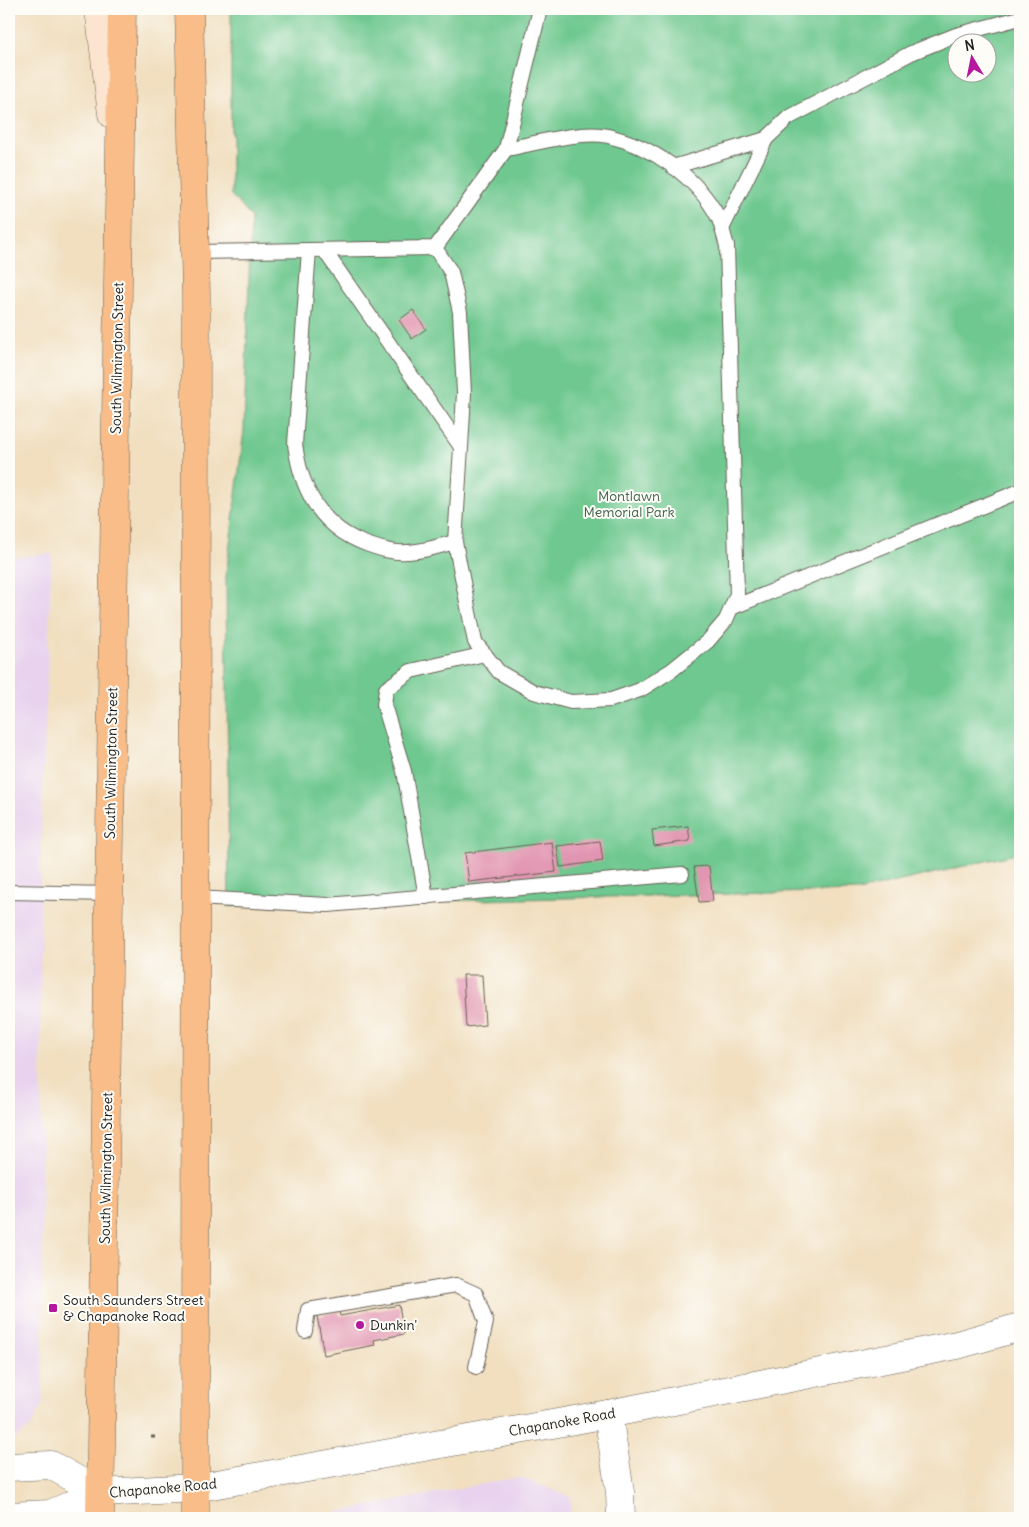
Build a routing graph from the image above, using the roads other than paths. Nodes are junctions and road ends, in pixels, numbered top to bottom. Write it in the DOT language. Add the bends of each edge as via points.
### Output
graph roads {
  1 [pos="99,9"];
  2 [pos="122,9"];
  3 [pos="190,9"];
  4 [pos="540,9"];
  5 [pos="1020,18"];
  6 [pos="766,139"];
  7 [pos="506,149"];
  8 [pos="673,166"];
  9 [pos="119,175"];
  10 [pos="722,229"];
  11 [pos="435,248"];
  12 [pos="309,250"];
  13 [pos="324,250"];
  14 [pos="195,252"];
  15 [pos="461,447"];
  16 [pos="1020,491"];
  17 [pos="454,542"];
  18 [pos="731,608"];
  19 [pos="485,654"];
  20 [pos="682,874"];
  21 [pos="9,892"];
  22 [pos="110,894"];
  23 [pos="426,897"];
  24 [pos="195,898"];
  25 [pos="1020,1327"];
  26 [pos="305,1331"];
  27 [pos="476,1367"];
  28 [pos="608,1414"];
  29 [pos="9,1467"];
  30 [pos="195,1488"];
  31 [pos="100,1506"];
  32 [pos="9,1516"];
  33 [pos="195,1518"];
  34 [pos="621,1518"];
  1 -- 9 [label="main road, South Wilmington Street"];
  2 -- 9 [label="highway"];
  3 -- 14 [label="highway"];
  4 -- 7 [label="lane"];
  5 -- 6 [label="lane" via="956,35 911,53 788,118"];
  6 -- 8 [label="lane"];
  6 -- 10 [label="lane"];
  7 -- 8 [label="lane" via="560,138 607,136 656,155"];
  7 -- 11 [label="lane"];
  8 -- 10 [label="lane" via="705,196"];
  9 -- 22 [label="highway, South Wilmington Street"];
  10 -- 18 [label="lane" via="727,246 736,594"];
  11 -- 13 [label="lane"];
  11 -- 15 [label="lane" via="450,272 460,312 464,393"];
  12 -- 13 [label="lane"];
  12 -- 14 [label="lane"];
  12 -- 17 [label="lane" via="295,444 297,462 313,501 326,520 342,533 388,552 408,552"];
  13 -- 15 [label="lane"];
  14 -- 24 [label="highway"];
  15 -- 17 [label="lane"];
  16 -- 18 [label="lane"];
  17 -- 19 [label="lane" via="475,642"];
  18 -- 19 [label="lane" via="726,620 708,641 672,670 640,690 611,700 571,702 534,692 498,672"];
  19 -- 23 [label="lane" via="411,671 386,689 384,705 404,771"];
  20 -- 23 [label="lane"];
  21 -- 22 [label="lane"];
  22 -- 31 [label="highway, South Wilmington Street"];
  23 -- 24 [label="lane" via="328,905"];
  24 -- 30 [label="highway"];
  25 -- 28 [label="street, Chapanoke Road" via="957,1345"];
  26 -- 27 [label="lane" via="308,1310 456,1285 476,1294 486,1322"];
  28 -- 30 [label="street, Chapanoke Road"];
  28 -- 34 [label="street"];
  29 -- 31 [label="street, Chapanoke Road" via="51,1464"];
  30 -- 31 [label="street, Chapanoke Road"];
  30 -- 33 [label="highway"];
  31 -- 32 [label="street, Chapanoke Road"];
}
